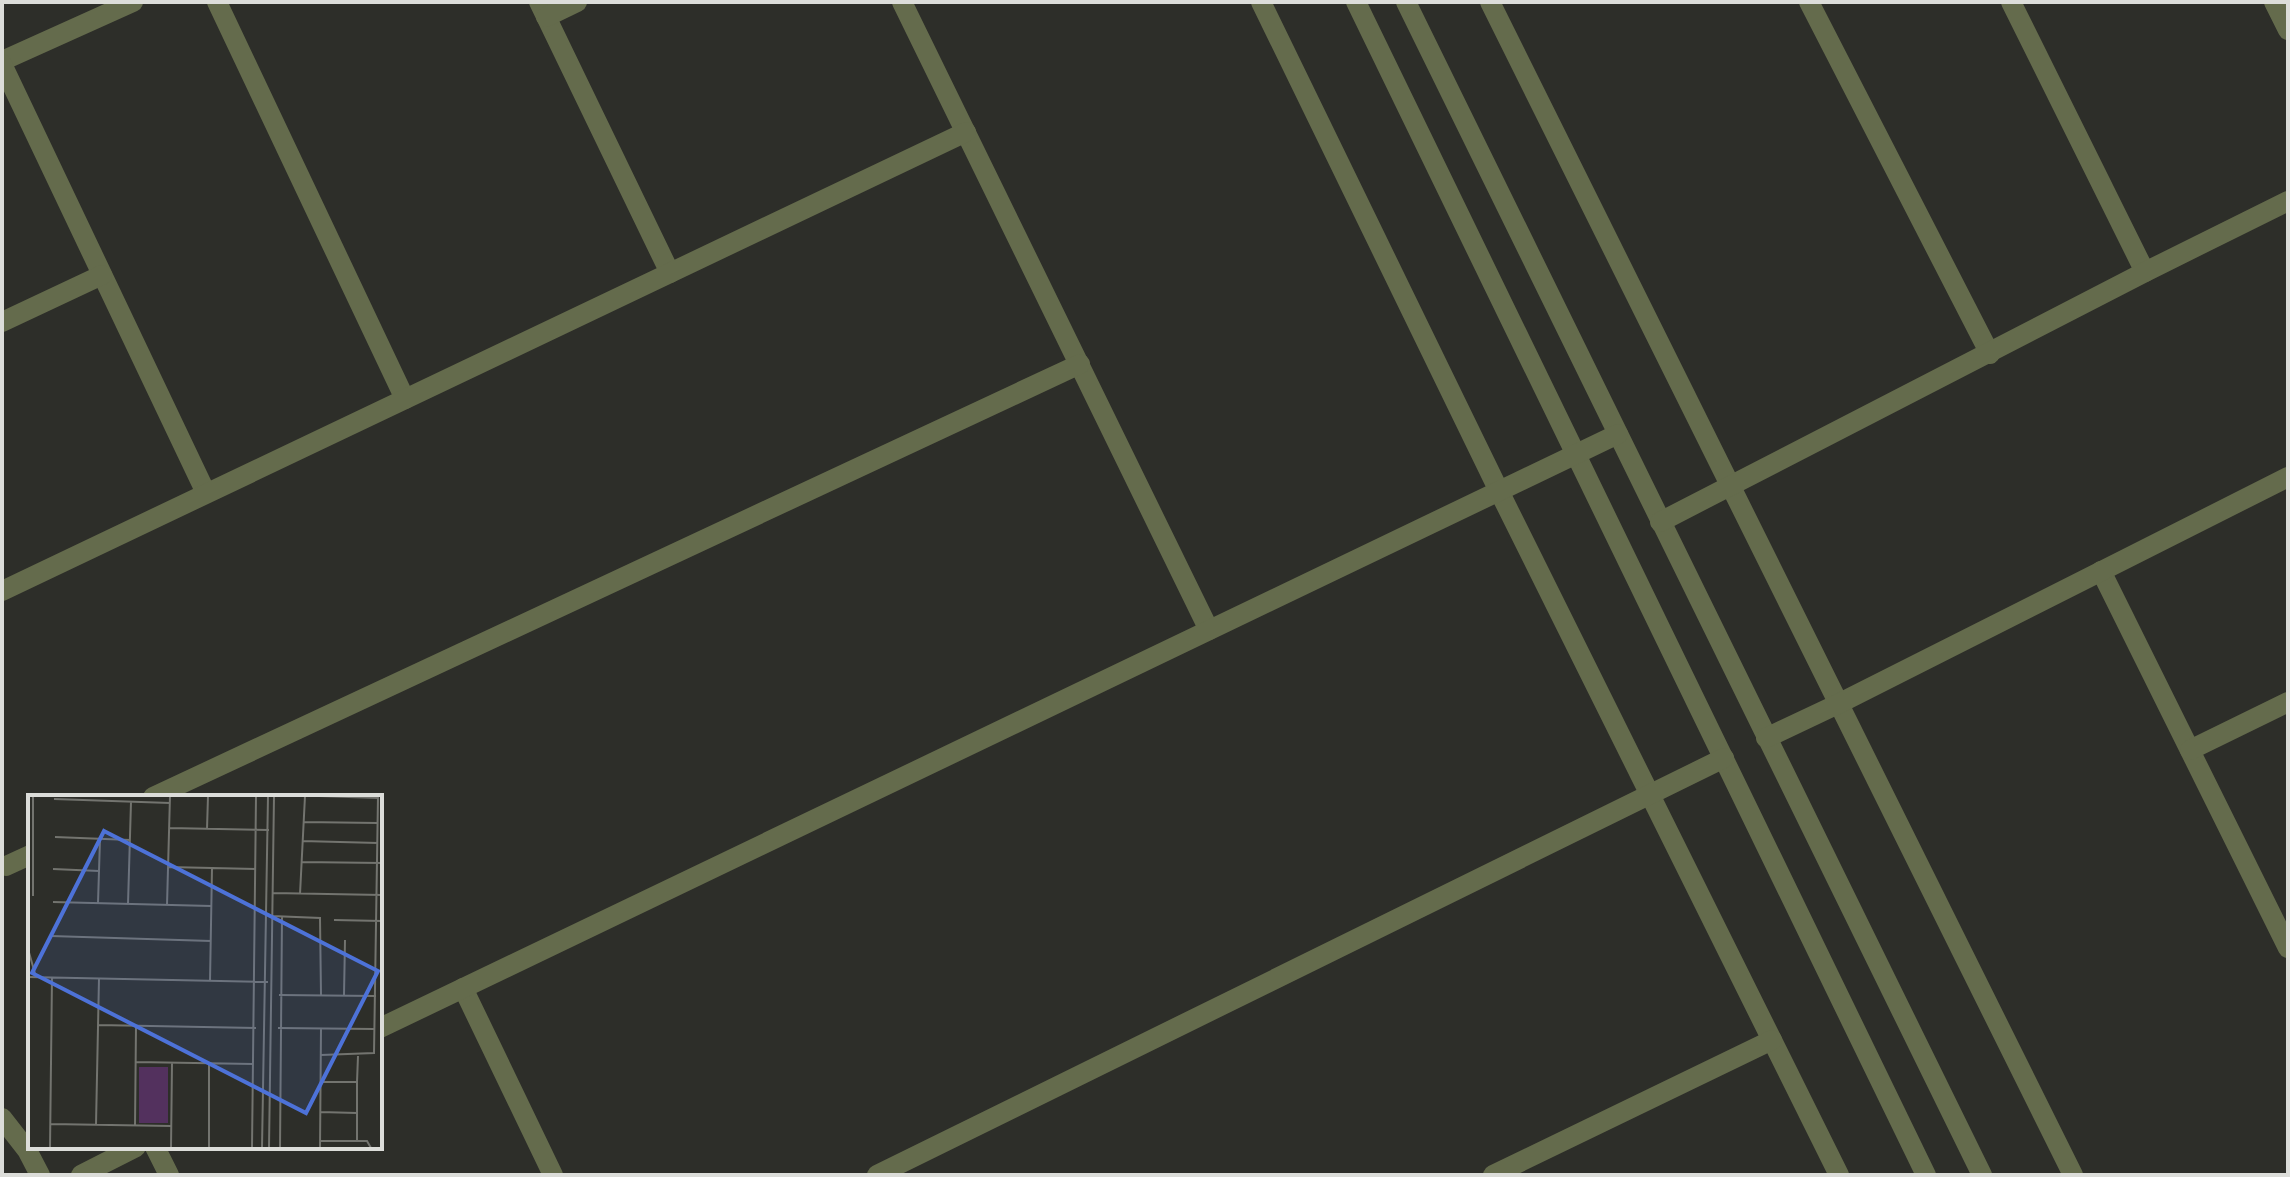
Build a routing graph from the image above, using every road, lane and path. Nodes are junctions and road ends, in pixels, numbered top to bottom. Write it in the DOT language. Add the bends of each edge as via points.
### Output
graph roads {
  1 [pos="133,2"];
  2 [pos="217,2"];
  3 [pos="577,2"];
  4 [pos="902,2"];
  5 [pos="1261,2"];
  6 [pos="1356,2"];
  7 [pos="1406,2"];
  8 [pos="1490,2"];
  9 [pos="1809,2"];
  10 [pos="2011,2"];
  11 [pos="2274,2"];
  12 [pos="543,9"];
  13 [pos="2288,30"];
  14 [pos="2,63"];
  15 [pos="966,132"];
  16 [pos="2288,201"];
  17 [pos="2145,272"];
  18 [pos="670,273"];
  19 [pos="102,275"];
  20 [pos="2,322"];
  21 [pos="1990,354"];
  22 [pos="1080,364"];
  23 [pos="405,399"];
  24 [pos="1618,434"];
  25 [pos="1576,454"];
  26 [pos="2288,477"];
  27 [pos="1730,485"];
  28 [pos="1499,491"];
  29 [pos="206,493"];
  30 [pos="1660,522"];
  31 [pos="2101,571"];
  32 [pos="2,591"];
  33 [pos="1209,630"];
  34 [pos="2288,702"];
  35 [pos="1838,704"];
  36 [pos="1766,738"];
  37 [pos="2190,750"];
  38 [pos="1724,758"];
  39 [pos="157,795"];
  40 [pos="1651,795"];
  41 [pos="28,856"];
  42 [pos="6,866"];
  43 [pos="2283,927"];
  44 [pos="2288,948"];
  45 [pos="463,988"];
  46 [pos="382,1027"];
  47 [pos="1772,1040"];
  48 [pos="2,1118"];
  49 [pos="132,1149"];
  50 [pos="156,1149"];
  51 [pos="40,1175"];
  52 [pos="81,1175"];
  53 [pos="169,1175"];
  54 [pos="553,1175"];
  55 [pos="877,1175"];
  56 [pos="1493,1175"];
  57 [pos="1839,1175"];
  58 [pos="1926,1175"];
  59 [pos="1982,1175"];
  60 [pos="2073,1175"];
  1 -- 14 [label="street"];
  2 -- 23 [label="street"];
  3 -- 12 [label="street"];
  4 -- 15 [label="street"];
  5 -- 28 [label="street"];
  6 -- 25 [label="street"];
  7 -- 24 [label="street"];
  8 -- 27 [label="street"];
  9 -- 21 [label="street"];
  10 -- 17 [label="street"];
  11 -- 13 [label="street"];
  12 -- 18 [label="street"];
  14 -- 19 [label="street"];
  15 -- 18 [label="street"];
  15 -- 22 [label="street"];
  16 -- 17 [label="street"];
  17 -- 21 [label="street"];
  18 -- 23 [label="street"];
  19 -- 20 [label="street"];
  19 -- 29 [label="street"];
  21 -- 27 [label="street"];
  22 -- 33 [label="street"];
  22 -- 39 [label="street"];
  23 -- 29 [label="street"];
  24 -- 25 [label="street"];
  24 -- 30 [label="street"];
  25 -- 28 [label="street"];
  25 -- 38 [label="street"];
  26 -- 31 [label="street"];
  27 -- 30 [label="street"];
  27 -- 35 [label="street"];
  28 -- 33 [label="street"];
  28 -- 40 [label="street"];
  29 -- 32 [label="street"];
  30 -- 36 [label="street"];
  31 -- 35 [label="street"];
  31 -- 37 [label="street"];
  33 -- 45 [label="street"];
  34 -- 37 [label="street"];
  35 -- 36 [label="street"];
  35 -- 60 [label="street"];
  36 -- 59 [label="street"];
  37 -- 43 [label="street"];
  38 -- 40 [label="street"];
  38 -- 58 [label="street"];
  40 -- 47 [label="street"];
  40 -- 55 [label="street"];
  41 -- 42 [label="street"];
  43 -- 44 [label="street"];
  45 -- 46 [label="street"];
  45 -- 54 [label="street"];
  47 -- 56 [label="street"];
  47 -- 57 [label="street"];
  48 -- 51 [label="street"];
  49 -- 52 [label="street"];
  50 -- 53 [label="street"];
}
